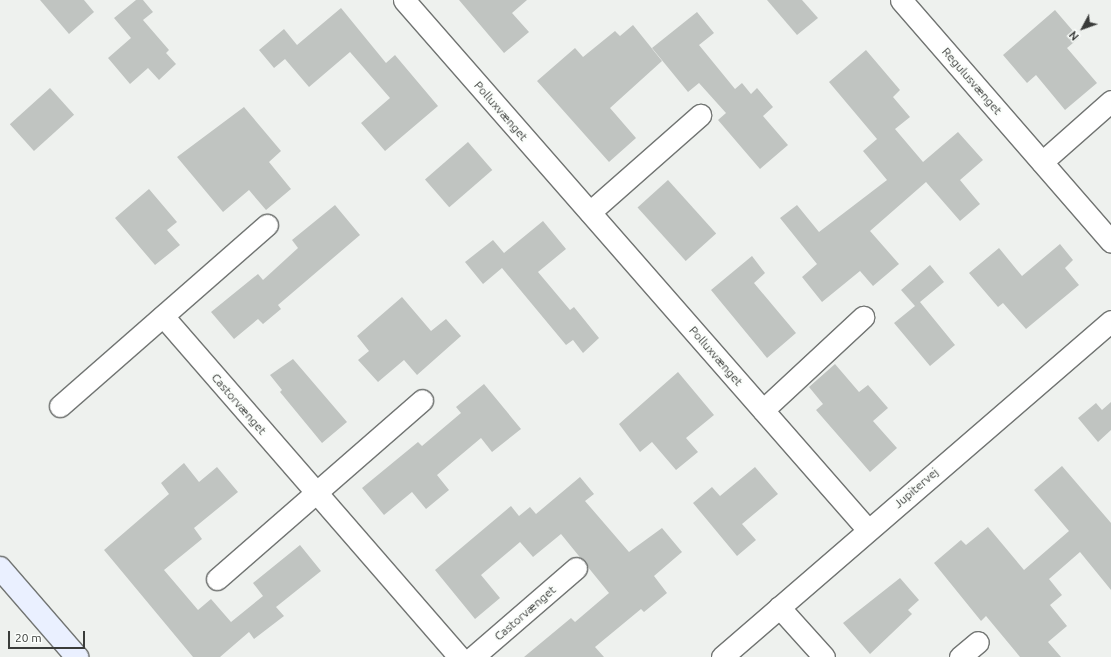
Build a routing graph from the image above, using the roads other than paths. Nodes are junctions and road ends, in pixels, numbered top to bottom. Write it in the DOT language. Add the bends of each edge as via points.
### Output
graph roads {
  1 [pos="901,0"];
  2 [pos="413,3"];
  3 [pos="1111,102"];
  4 [pos="700,115"];
  5 [pos="1042,162"];
  6 [pos="590,212"];
  7 [pos="267,225"];
  8 [pos="1111,242"];
  9 [pos="162,316"];
  10 [pos="863,317"];
  11 [pos="1111,321"];
  12 [pos="422,400"];
  13 [pos="60,406"];
  14 [pos="763,410"];
  15 [pos="316,492"];
  16 [pos="868,530"];
  17 [pos="0,568"];
  18 [pos="576,568"];
  19 [pos="217,579"];
  20 [pos="779,607"];
  21 [pos="978,642"];
  22 [pos="77,657"];
  23 [pos="459,657"];
  24 [pos="473,657"];
  25 [pos="722,657"];
  26 [pos="824,657"];
  27 [pos="960,657"];
  1 -- 5 [label="street, Regulusvænget"];
  2 -- 6 [label="street, Polluxvænget"];
  3 -- 5 [label="street"];
  4 -- 6 [label="street"];
  5 -- 8 [label="street, Regulusvænget"];
  6 -- 14 [label="street, Polluxvænget"];
  7 -- 9 [label="street"];
  9 -- 13 [label="street"];
  9 -- 15 [label="street, Castorvænget"];
  10 -- 14 [label="street"];
  11 -- 16 [label="street, Jupitervej"];
  12 -- 15 [label="street"];
  14 -- 16 [label="street, Polluxvænget"];
  15 -- 19 [label="street"];
  15 -- 23 [label="street, Castorvænget"];
  16 -- 20 [label="street, Jupitervej"];
  17 -- 22 [label="street"];
  18 -- 24 [label="street, Castorvænget"];
  20 -- 25 [label="street, Jupitervej"];
  20 -- 26 [label="street"];
  21 -- 27 [label="street"];
}
